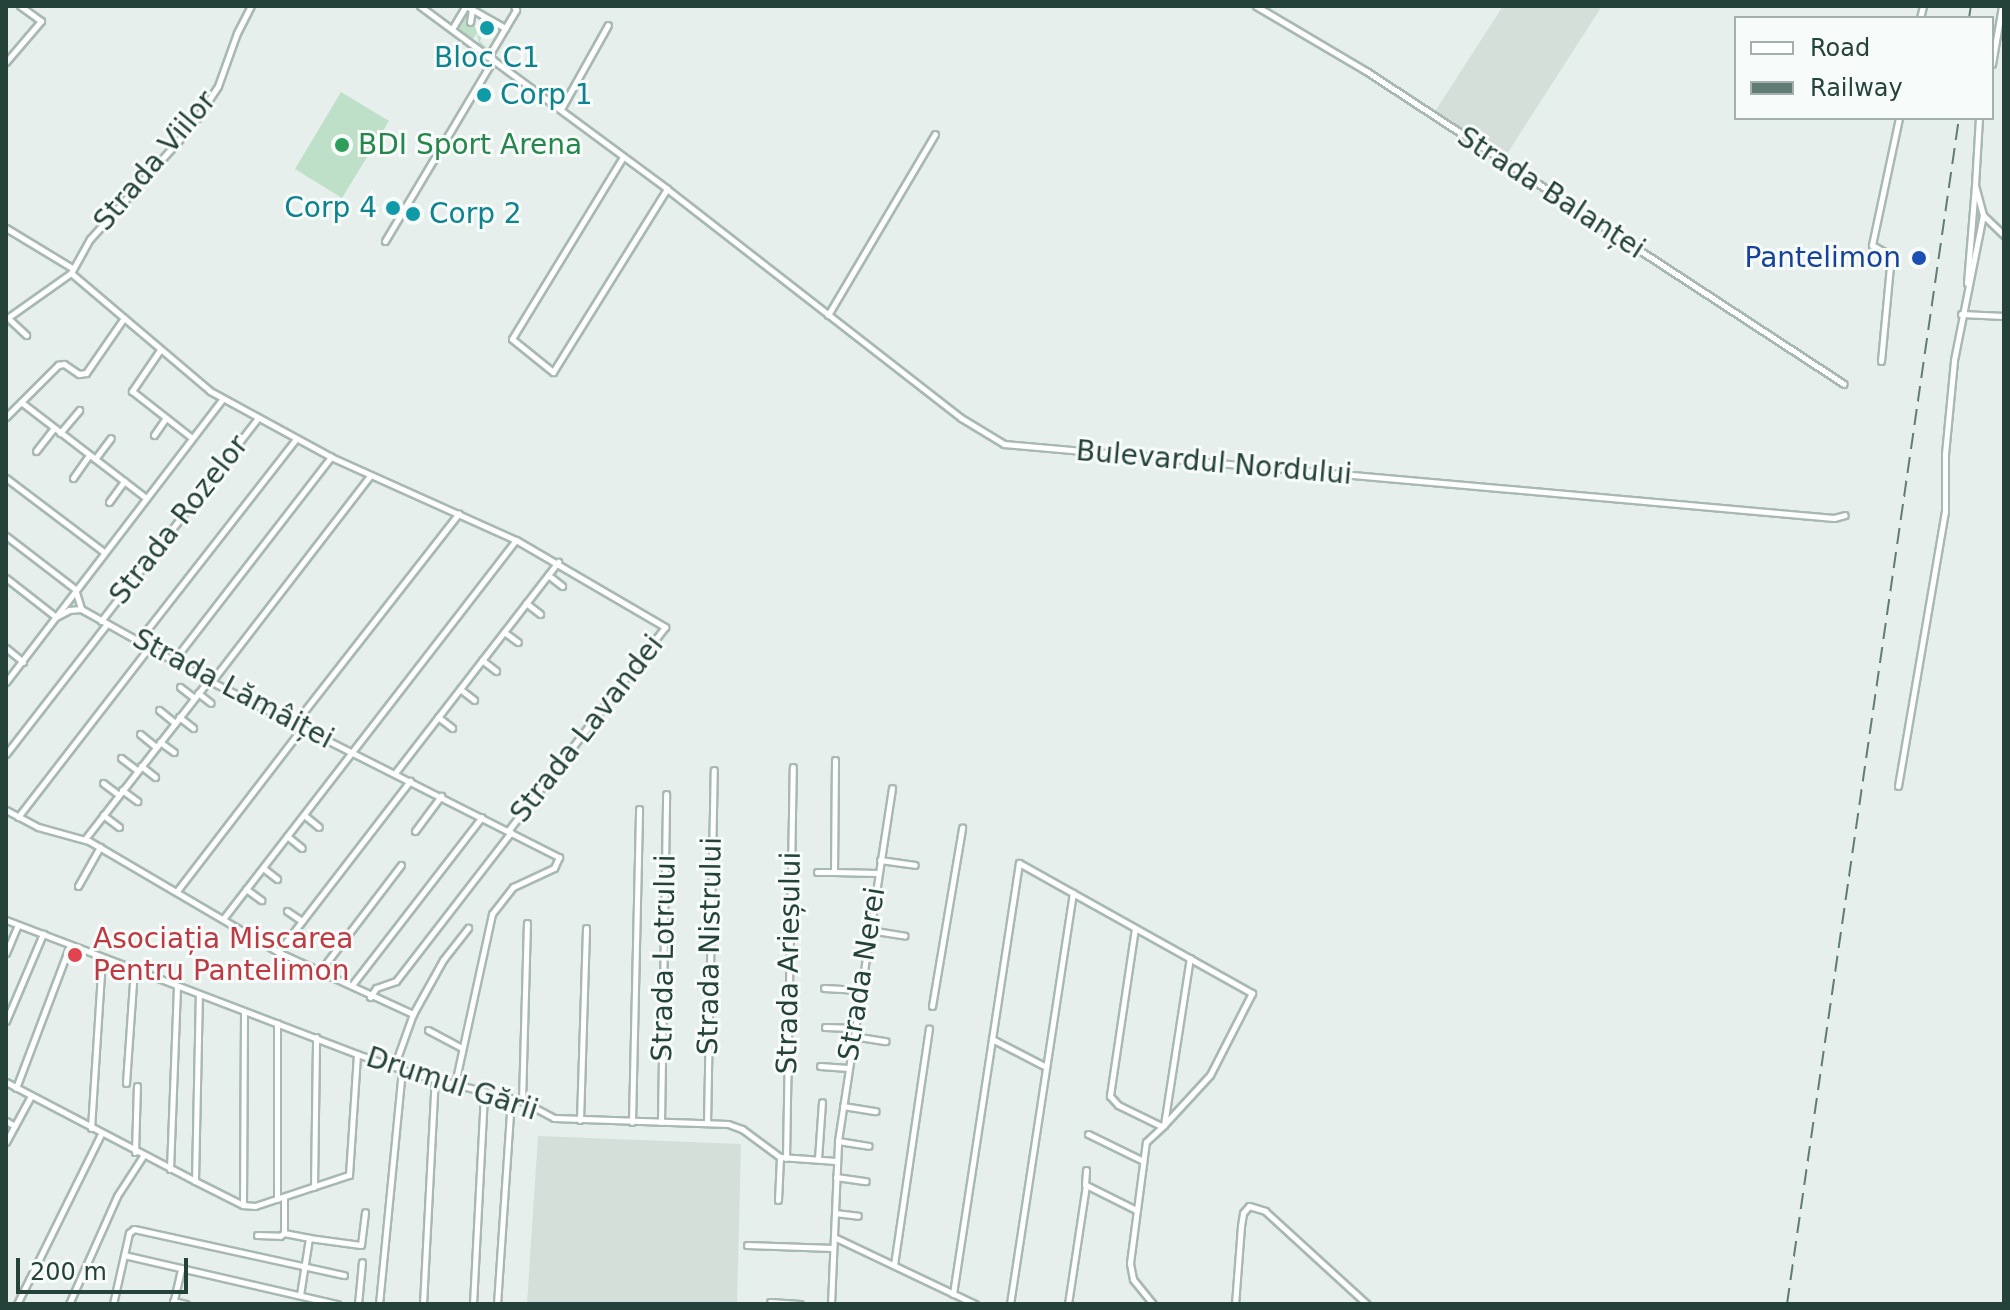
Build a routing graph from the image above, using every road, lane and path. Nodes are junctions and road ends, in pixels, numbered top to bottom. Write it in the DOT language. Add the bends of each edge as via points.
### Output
graph roads {
  1 [pos="20,6"];
  2 [pos="39,6"];
  3 [pos="251,6"];
  4 [pos="420,6"];
  5 [pos="514,6"];
  6 [pos="1256,6"];
  7 [pos="2002,6"];
  8 [pos="468,7"];
  9 [pos="33,15"];
  10 [pos="470,22"];
  11 [pos="608,25"];
  12 [pos="505,28"];
  13 [pos="452,29"];
  14 [pos="1994,52"];
  15 [pos="491,58"];
  16 [pos="6,62"];
  17 [pos="561,109"];
  18 [pos="1899,120"];
  19 [pos="1979,120"];
  20 [pos="935,134"];
  21 [pos="623,157"];
  22 [pos="1975,185"];
  23 [pos="667,189"];
  24 [pos="1983,215"];
  25 [pos="6,228"];
  26 [pos="2004,235"];
  27 [pos="385,241"];
  28 [pos="72,271"];
  29 [pos="1967,287"];
  30 [pos="1961,314"];
  31 [pos="828,315"];
  32 [pos="2004,316"];
  33 [pos="7,318"];
  34 [pos="124,318"];
  35 [pos="26,335"];
  36 [pos="160,350"];
  37 [pos="1881,361"];
  38 [pos="1844,384"];
  39 [pos="223,398"];
  40 [pos="21,402"];
  41 [pos="79,410"];
  42 [pos="6,417"];
  43 [pos="166,418"];
  44 [pos="258,418"];
  45 [pos="54,428"];
  46 [pos="60,433"];
  47 [pos="154,435"];
  48 [pos="111,438"];
  49 [pos="192,438"];
  50 [pos="296,439"];
  51 [pos="36,451"];
  52 [pos="331,457"];
  53 [pos="92,458"];
  54 [pos="370,476"];
  55 [pos="6,478"];
  56 [pos="73,478"];
  57 [pos="124,481"];
  58 [pos="146,498"];
  59 [pos="109,502"];
  60 [pos="459,513"];
  61 [pos="1845,515"];
  62 [pos="6,536"];
  63 [pos="516,540"];
  64 [pos="104,552"];
  65 [pos="558,562"];
  66 [pos="548,575"];
  67 [pos="6,578"];
  68 [pos="562,586"];
  69 [pos="75,589"];
  70 [pos="526,603"];
  71 [pos="81,609"];
  72 [pos="540,614"];
  73 [pos="56,617"];
  74 [pos="104,622"];
  75 [pos="504,632"];
  76 [pos="139,640"];
  77 [pos="518,642"];
  78 [pos="150,646"];
  79 [pos="6,648"];
  80 [pos="174,660"];
  81 [pos="482,660"];
  82 [pos="23,662"];
  83 [pos="496,671"];
  84 [pos="7,680"];
  85 [pos="210,681"];
  86 [pos="180,687"];
  87 [pos="460,689"];
  88 [pos="196,696"];
  89 [pos="474,700"];
  90 [pos="211,703"];
  91 [pos="159,710"];
  92 [pos="438,717"];
  93 [pos="177,720"];
  94 [pos="295,723"];
  95 [pos="303,727"];
  96 [pos="193,728"];
  97 [pos="452,728"];
  98 [pos="140,734"];
  99 [pos="158,744"];
  100 [pos="353,751"];
  101 [pos="174,752"];
  102 [pos="6,754"];
  103 [pos="121,758"];
  104 [pos="835,760"];
  105 [pos="793,767"];
  106 [pos="139,768"];
  107 [pos="714,770"];
  108 [pos="395,773"];
  109 [pos="155,777"];
  110 [pos="410,781"];
  111 [pos="103,783"];
  112 [pos="1898,786"];
  113 [pos="892,788"];
  114 [pos="120,793"];
  115 [pos="666,794"];
  116 [pos="441,796"];
  117 [pos="137,801"];
  118 [pos="639,809"];
  119 [pos="6,810"];
  120 [pos="103,815"];
  121 [pos="304,815"];
  122 [pos="18,817"];
  123 [pos="482,817"];
  124 [pos="119,827"];
  125 [pos="319,827"];
  126 [pos="962,828"];
  127 [pos="415,831"];
  128 [pos="509,832"];
  129 [pos="287,836"];
  130 [pos="85,839"];
  131 [pos="100,847"];
  132 [pos="302,848"];
  133 [pos="880,860"];
  134 [pos="401,865"];
  135 [pos="915,865"];
  136 [pos="263,868"];
  137 [pos="817,872"];
  138 [pos="834,872"];
  139 [pos="877,873"];
  140 [pos="277,879"];
  141 [pos="78,886"];
  142 [pos="246,889"];
  143 [pos="177,891"];
  144 [pos="1073,893"];
  145 [pos="261,900"];
  146 [pos="287,911"];
  147 [pos="223,919"];
  148 [pos="6,920"];
  149 [pos="302,921"];
  150 [pos="527,923"];
  151 [pos="18,924"];
  152 [pos="468,928"];
  153 [pos="586,928"];
  154 [pos="1135,928"];
  155 [pos="869,930"];
  156 [pos="43,934"];
  157 [pos="905,936"];
  158 [pos="70,945"];
  159 [pos="278,952"];
  160 [pos="6,953"];
  161 [pos="102,958"];
  162 [pos="1190,958"];
  163 [pos="134,970"];
  164 [pos="321,970"];
  165 [pos="352,985"];
  166 [pos="177,986"];
  167 [pos="824,988"];
  168 [pos="860,990"];
  169 [pos="199,995"];
  170 [pos="370,997"];
  171 [pos="932,1006"];
  172 [pos="244,1011"];
  173 [pos="413,1014"];
  174 [pos="6,1021"];
  175 [pos="277,1023"];
  176 [pos="825,1027"];
  177 [pos="854,1028"];
  178 [pos="929,1029"];
  179 [pos="428,1030"];
  180 [pos="853,1036"];
  181 [pos="316,1037"];
  182 [pos="992,1039"];
  183 [pos="886,1041"];
  184 [pos="463,1048"];
  185 [pos="357,1054"];
  186 [pos="820,1066"];
  187 [pos="394,1067"];
  188 [pos="1046,1067"];
  189 [pos="848,1068"];
  190 [pos="402,1070"];
  191 [pos="435,1078"];
  192 [pos="6,1082"];
  193 [pos="126,1083"];
  194 [pos="455,1083"];
  195 [pos="137,1086"];
  196 [pos="16,1088"];
  197 [pos="484,1091"];
  198 [pos="31,1096"];
  199 [pos="511,1098"];
  200 [pos="522,1101"];
  201 [pos="822,1102"];
  202 [pos="843,1106"];
  203 [pos="876,1111"];
  204 [pos="580,1120"];
  205 [pos="6,1121"];
  206 [pos="632,1122"];
  207 [pos="661,1122"];
  208 [pos="707,1123"];
  209 [pos="15,1126"];
  210 [pos="1163,1126"];
  211 [pos="91,1129"];
  212 [pos="101,1134"];
  213 [pos="1088,1134"];
  214 [pos="838,1141"];
  215 [pos="6,1142"];
  216 [pos="869,1146"];
  217 [pos="135,1152"];
  218 [pos="143,1156"];
  219 [pos="783,1158"];
  220 [pos="818,1159"];
  221 [pos="836,1161"];
  222 [pos="1143,1161"];
  223 [pos="170,1169"];
  224 [pos="1086,1170"];
  225 [pos="836,1177"];
  226 [pos="195,1181"];
  227 [pos="866,1181"];
  228 [pos="1086,1185"];
  229 [pos="314,1187"];
  230 [pos="281,1198"];
  231 [pos="778,1200"];
  232 [pos="243,1205"];
  233 [pos="1136,1210"];
  234 [pos="365,1212"];
  235 [pos="835,1213"];
  236 [pos="858,1216"];
  237 [pos="284,1233"];
  238 [pos="257,1235"];
  239 [pos="834,1237"];
  240 [pos="309,1238"];
  241 [pos="747,1245"];
  242 [pos="833,1248"];
  243 [pos="124,1255"];
  244 [pos="362,1262"];
  245 [pos="894,1265"];
  246 [pos="305,1266"];
  247 [pos="181,1268"];
  248 [pos="344,1275"];
  249 [pos="953,1294"];
  250 [pos="300,1295"];
  251 [pos="770,1302"];
  252 [pos="173,1303"];
  253 [pos="17,1304"];
  254 [pos="69,1304"];
  255 [pos="113,1304"];
  256 [pos="186,1304"];
  257 [pos="337,1304"];
  258 [pos="358,1304"];
  259 [pos="379,1304"];
  260 [pos="423,1304"];
  261 [pos="473,1304"];
  262 [pos="497,1304"];
  263 [pos="800,1304"];
  264 [pos="831,1304"];
  265 [pos="975,1304"];
  266 [pos="1010,1304"];
  267 [pos="1068,1304"];
  268 [pos="1153,1304"];
  269 [pos="1235,1304"];
  270 [pos="1367,1304"];
  1 -- 9 [label="street"];
  2 -- 9 [label="street"];
  3 -- 28 [label="street, Strada Viilor" via="218,86 191,127 109,216"];
  4 -- 13 [label="street, Bulevardul Nordului"];
  5 -- 12 [label="street"];
  6 -- 38 [label="street, Strada Balanței" via="1366,71"];
  7 -- 14 [label="street"];
  8 -- 10 [label="street"];
  8 -- 12 [label="street"];
  8 -- 13 [label="street"];
  9 -- 16 [label="street" via="41,21"];
  11 -- 17 [label="street"];
  12 -- 15 [label="street"];
  13 -- 15 [label="street, Bulevardul Nordului"];
  15 -- 17 [label="street, Bulevardul Nordului"];
  15 -- 27 [label="street"];
  17 -- 21 [label="street, Bulevardul Nordului"];
  18 -- 37 [label="street" via="1872,245 1891,256"];
  19 -- 22 [label="street"];
  20 -- 31 [label="street"];
  21 -- 23 [label="street, Bulevardul Nordului"];
  21 -- 23 [label="street" via="512,339 553,372"];
  22 -- 24 [label="street"];
  22 -- 29 [label="street"];
  23 -- 31 [label="street, Bulevardul Nordului"];
  24 -- 26 [label="street"];
  24 -- 29 [label="street"];
  25 -- 28 [label="street"];
  28 -- 33 [label="street, Strada Viilor"];
  28 -- 34 [label="street"];
  29 -- 30 [label="street"];
  30 -- 32 [label="street"];
  30 -- 112 [label="street" via="1945,454 1945,512"];
  31 -- 61 [label="street, Bulevardul Nordului" via="961,418 1017,447"];
  33 -- 35 [label="street"];
  34 -- 36 [label="street"];
  34 -- 40 [label="street" via="86,373 58,365"];
  36 -- 39 [label="street"];
  36 -- 43 [label="street" via="132,391"];
  39 -- 44 [label="street"];
  39 -- 49 [label="street"];
  40 -- 42 [label="street"];
  40 -- 45 [label="street"];
  41 -- 46 [label="street"];
  43 -- 47 [label="street"];
  43 -- 49 [label="street"];
  44 -- 50 [label="street"];
  44 -- 74 [label="street, Strada Rozelor"];
  45 -- 46 [label="street"];
  45 -- 51 [label="street"];
  46 -- 53 [label="street"];
  48 -- 53 [label="street"];
  49 -- 58 [label="street"];
  50 -- 52 [label="street"];
  50 -- 76 [label="street"];
  52 -- 54 [label="street"];
  52 -- 80 [label="street"];
  53 -- 56 [label="street"];
  53 -- 57 [label="street"];
  54 -- 60 [label="street"];
  54 -- 85 [label="street"];
  55 -- 64 [label="street"];
  57 -- 58 [label="street"];
  57 -- 59 [label="street"];
  58 -- 64 [label="street"];
  60 -- 63 [label="street"];
  60 -- 94 [label="street"];
  62 -- 69 [label="street"];
  63 -- 65 [label="street"];
  63 -- 100 [label="street"];
  64 -- 69 [label="street"];
  65 -- 66 [label="street"];
  65 -- 128 [label="street, Strada Lavandei" via="665,627"];
  66 -- 68 [label="street"];
  66 -- 70 [label="street"];
  67 -- 73 [label="street"];
  69 -- 71 [label="street"];
  69 -- 73 [label="street"];
  70 -- 72 [label="street"];
  70 -- 75 [label="street"];
  71 -- 73 [label="street"];
  71 -- 74 [label="street, Strada Lămâiței"];
  73 -- 82 [label="street"];
  74 -- 76 [label="street, Strada Lămâiței"];
  74 -- 102 [label="street, Strada Rozelor"];
  75 -- 77 [label="street"];
  75 -- 81 [label="street"];
  76 -- 78 [label="street, Strada Lămâiței"];
  78 -- 80 [label="street, Strada Lămâiței"];
  78 -- 122 [label="street"];
  79 -- 82 [label="street"];
  80 -- 85 [label="street, Strada Lămâiței"];
  81 -- 83 [label="street"];
  81 -- 87 [label="street"];
  82 -- 84 [label="street"];
  85 -- 88 [label="street"];
  85 -- 94 [label="street, Strada Lămâiței"];
  86 -- 88 [label="street"];
  87 -- 89 [label="street"];
  87 -- 92 [label="street"];
  88 -- 90 [label="street"];
  88 -- 93 [label="street"];
  91 -- 93 [label="street"];
  92 -- 97 [label="street"];
  92 -- 108 [label="street"];
  93 -- 96 [label="street"];
  93 -- 99 [label="street"];
  94 -- 95 [label="street, Strada Lămâiței"];
  95 -- 100 [label="street, Strada Lămâiței"];
  95 -- 143 [label="street"];
  98 -- 99 [label="street"];
  99 -- 101 [label="street"];
  99 -- 106 [label="street"];
  100 -- 108 [label="street, Strada Lămâiței"];
  100 -- 121 [label="street"];
  103 -- 106 [label="street"];
  104 -- 138 [label="street"];
  105 -- 219 [label="street, Strada Arieșului"];
  106 -- 109 [label="street"];
  106 -- 114 [label="street"];
  107 -- 208 [label="street, Strada Nistrului"];
  108 -- 110 [label="street, Strada Lămâiței"];
  110 -- 116 [label="street, Strada Lămâiței"];
  110 -- 149 [label="street"];
  111 -- 114 [label="street"];
  113 -- 133 [label="street, Strada Nerei"];
  114 -- 117 [label="street"];
  114 -- 120 [label="street"];
  115 -- 207 [label="street, Strada Lotrului"];
  116 -- 123 [label="street, Strada Lămâiței"];
  116 -- 127 [label="street"];
  118 -- 206 [label="street"];
  119 -- 122 [label="street"];
  120 -- 124 [label="street"];
  120 -- 130 [label="street"];
  121 -- 125 [label="street"];
  121 -- 129 [label="street"];
  122 -- 130 [label="street"];
  123 -- 128 [label="street, Strada Lămâiței"];
  123 -- 165 [label="street"];
  126 -- 171 [label="street"];
  128 -- 170 [label="street, Strada Lavandei" via="396,981 376,988"];
  128 -- 184 [label="street, Strada Lămâiței" via="560,859 554,868 513,887 492,914"];
  129 -- 132 [label="street"];
  129 -- 136 [label="street"];
  130 -- 131 [label="street"];
  131 -- 141 [label="street"];
  131 -- 143 [label="street"];
  133 -- 135 [label="street"];
  133 -- 139 [label="street, Strada Nerei"];
  134 -- 164 [label="street"];
  136 -- 140 [label="street"];
  136 -- 142 [label="street"];
  137 -- 138 [label="street"];
  138 -- 139 [label="street"];
  139 -- 155 [label="street, Strada Nerei"];
  142 -- 145 [label="street"];
  142 -- 147 [label="street"];
  143 -- 147 [label="street"];
  144 -- 154 [label="street"];
  144 -- 182 [label="street" via="1019,863"];
  144 -- 188 [label="street"];
  146 -- 149 [label="street"];
  147 -- 159 [label="street"];
  148 -- 151 [label="street, Drumul Gării"];
  149 -- 159 [label="street"];
  150 -- 200 [label="street"];
  151 -- 156 [label="street, Drumul Gării"];
  151 -- 160 [label="street"];
  152 -- 173 [label="street"];
  153 -- 204 [label="street"];
  154 -- 162 [label="street"];
  154 -- 210 [label="street" via="1110,1096"];
  155 -- 157 [label="street"];
  155 -- 168 [label="street, Strada Nerei"];
  156 -- 158 [label="street, Drumul Gării"];
  156 -- 174 [label="street"];
  158 -- 161 [label="street, Drumul Gării"];
  158 -- 196 [label="street"];
  159 -- 164 [label="street"];
  161 -- 163 [label="street, Drumul Gării"];
  161 -- 211 [label="street"];
  162 -- 210 [label="street"];
  162 -- 210 [label="street" via="1252,993 1210,1075"];
  163 -- 166 [label="street, Drumul Gării"];
  163 -- 193 [label="street"];
  164 -- 165 [label="street"];
  165 -- 170 [label="street"];
  166 -- 169 [label="street, Drumul Gării"];
  166 -- 223 [label="street"];
  167 -- 168 [label="street"];
  168 -- 177 [label="street, Strada Nerei"];
  169 -- 172 [label="street, Drumul Gării"];
  169 -- 226 [label="street"];
  170 -- 173 [label="street"];
  172 -- 175 [label="street, Drumul Gării"];
  172 -- 232 [label="street"];
  173 -- 187 [label="street"];
  175 -- 181 [label="street, Drumul Gării"];
  175 -- 230 [label="street"];
  176 -- 177 [label="street"];
  177 -- 180 [label="street, Strada Nerei"];
  178 -- 245 [label="street"];
  179 -- 184 [label="street"];
  180 -- 183 [label="street"];
  180 -- 189 [label="street, Strada Nerei"];
  181 -- 185 [label="street, Drumul Gării"];
  181 -- 229 [label="street"];
  182 -- 188 [label="street"];
  182 -- 249 [label="street"];
  184 -- 194 [label="street"];
  185 -- 187 [label="street, Drumul Gării"];
  185 -- 229 [label="street" via="349,1175"];
  186 -- 189 [label="street"];
  187 -- 190 [label="street, Drumul Gării"];
  188 -- 266 [label="street"];
  189 -- 202 [label="street, Strada Nerei"];
  190 -- 191 [label="street, Drumul Gării"];
  190 -- 259 [label="street"];
  191 -- 194 [label="street, Drumul Gării"];
  191 -- 260 [label="street"];
  192 -- 196 [label="street"];
  194 -- 197 [label="street, Drumul Gării"];
  195 -- 217 [label="street"];
  196 -- 198 [label="street"];
  197 -- 199 [label="street, Drumul Gării"];
  197 -- 261 [label="street"];
  198 -- 209 [label="street"];
  198 -- 211 [label="street"];
  199 -- 200 [label="street, Drumul Gării"];
  199 -- 262 [label="street"];
  200 -- 204 [label="street, Drumul Gării" via="554,1118"];
  201 -- 220 [label="street"];
  202 -- 203 [label="street"];
  202 -- 214 [label="street, Strada Nerei"];
  204 -- 206 [label="street, Drumul Gării"];
  205 -- 209 [label="street"];
  206 -- 207 [label="street, Drumul Gării"];
  207 -- 208 [label="street, Drumul Gării"];
  208 -- 219 [label="street, Drumul Gării" via="737,1126"];
  209 -- 215 [label="street"];
  210 -- 222 [label="street" via="1148,1137"];
  211 -- 212 [label="street"];
  212 -- 217 [label="street"];
  212 -- 253 [label="street"];
  213 -- 222 [label="street"];
  214 -- 216 [label="street"];
  214 -- 221 [label="street, Strada Nerei"];
  217 -- 218 [label="street"];
  218 -- 223 [label="street"];
  218 -- 254 [label="street" via="117,1196"];
  219 -- 220 [label="street"];
  219 -- 231 [label="street, Strada Arieșului"];
  220 -- 221 [label="street"];
  221 -- 225 [label="street"];
  222 -- 233 [label="street"];
  223 -- 226 [label="street"];
  224 -- 228 [label="street"];
  225 -- 227 [label="street"];
  225 -- 235 [label="street"];
  226 -- 232 [label="street"];
  228 -- 233 [label="street"];
  228 -- 267 [label="street"];
  229 -- 230 [label="street"];
  230 -- 232 [label="street"];
  230 -- 237 [label="street"];
  233 -- 268 [label="street" via="1131,1274"];
  234 -- 240 [label="street" via="361,1245"];
  235 -- 236 [label="street"];
  235 -- 239 [label="street"];
  237 -- 238 [label="street"];
  237 -- 240 [label="street"];
  239 -- 242 [label="street"];
  239 -- 245 [label="street"];
  240 -- 246 [label="street"];
  241 -- 242 [label="street"];
  242 -- 264 [label="street"];
  243 -- 246 [label="street" via="131,1229"];
  243 -- 247 [label="street"];
  243 -- 255 [label="street"];
  244 -- 258 [label="street"];
  245 -- 249 [label="street"];
  246 -- 248 [label="street"];
  246 -- 250 [label="street"];
  247 -- 250 [label="street"];
  247 -- 252 [label="street"];
  249 -- 265 [label="street"];
  250 -- 257 [label="street"];
  251 -- 263 [label="street"];
  252 -- 256 [label="street"];
  269 -- 270 [label="street" via="1241,1226 1249,1206 1265,1211"];
}
